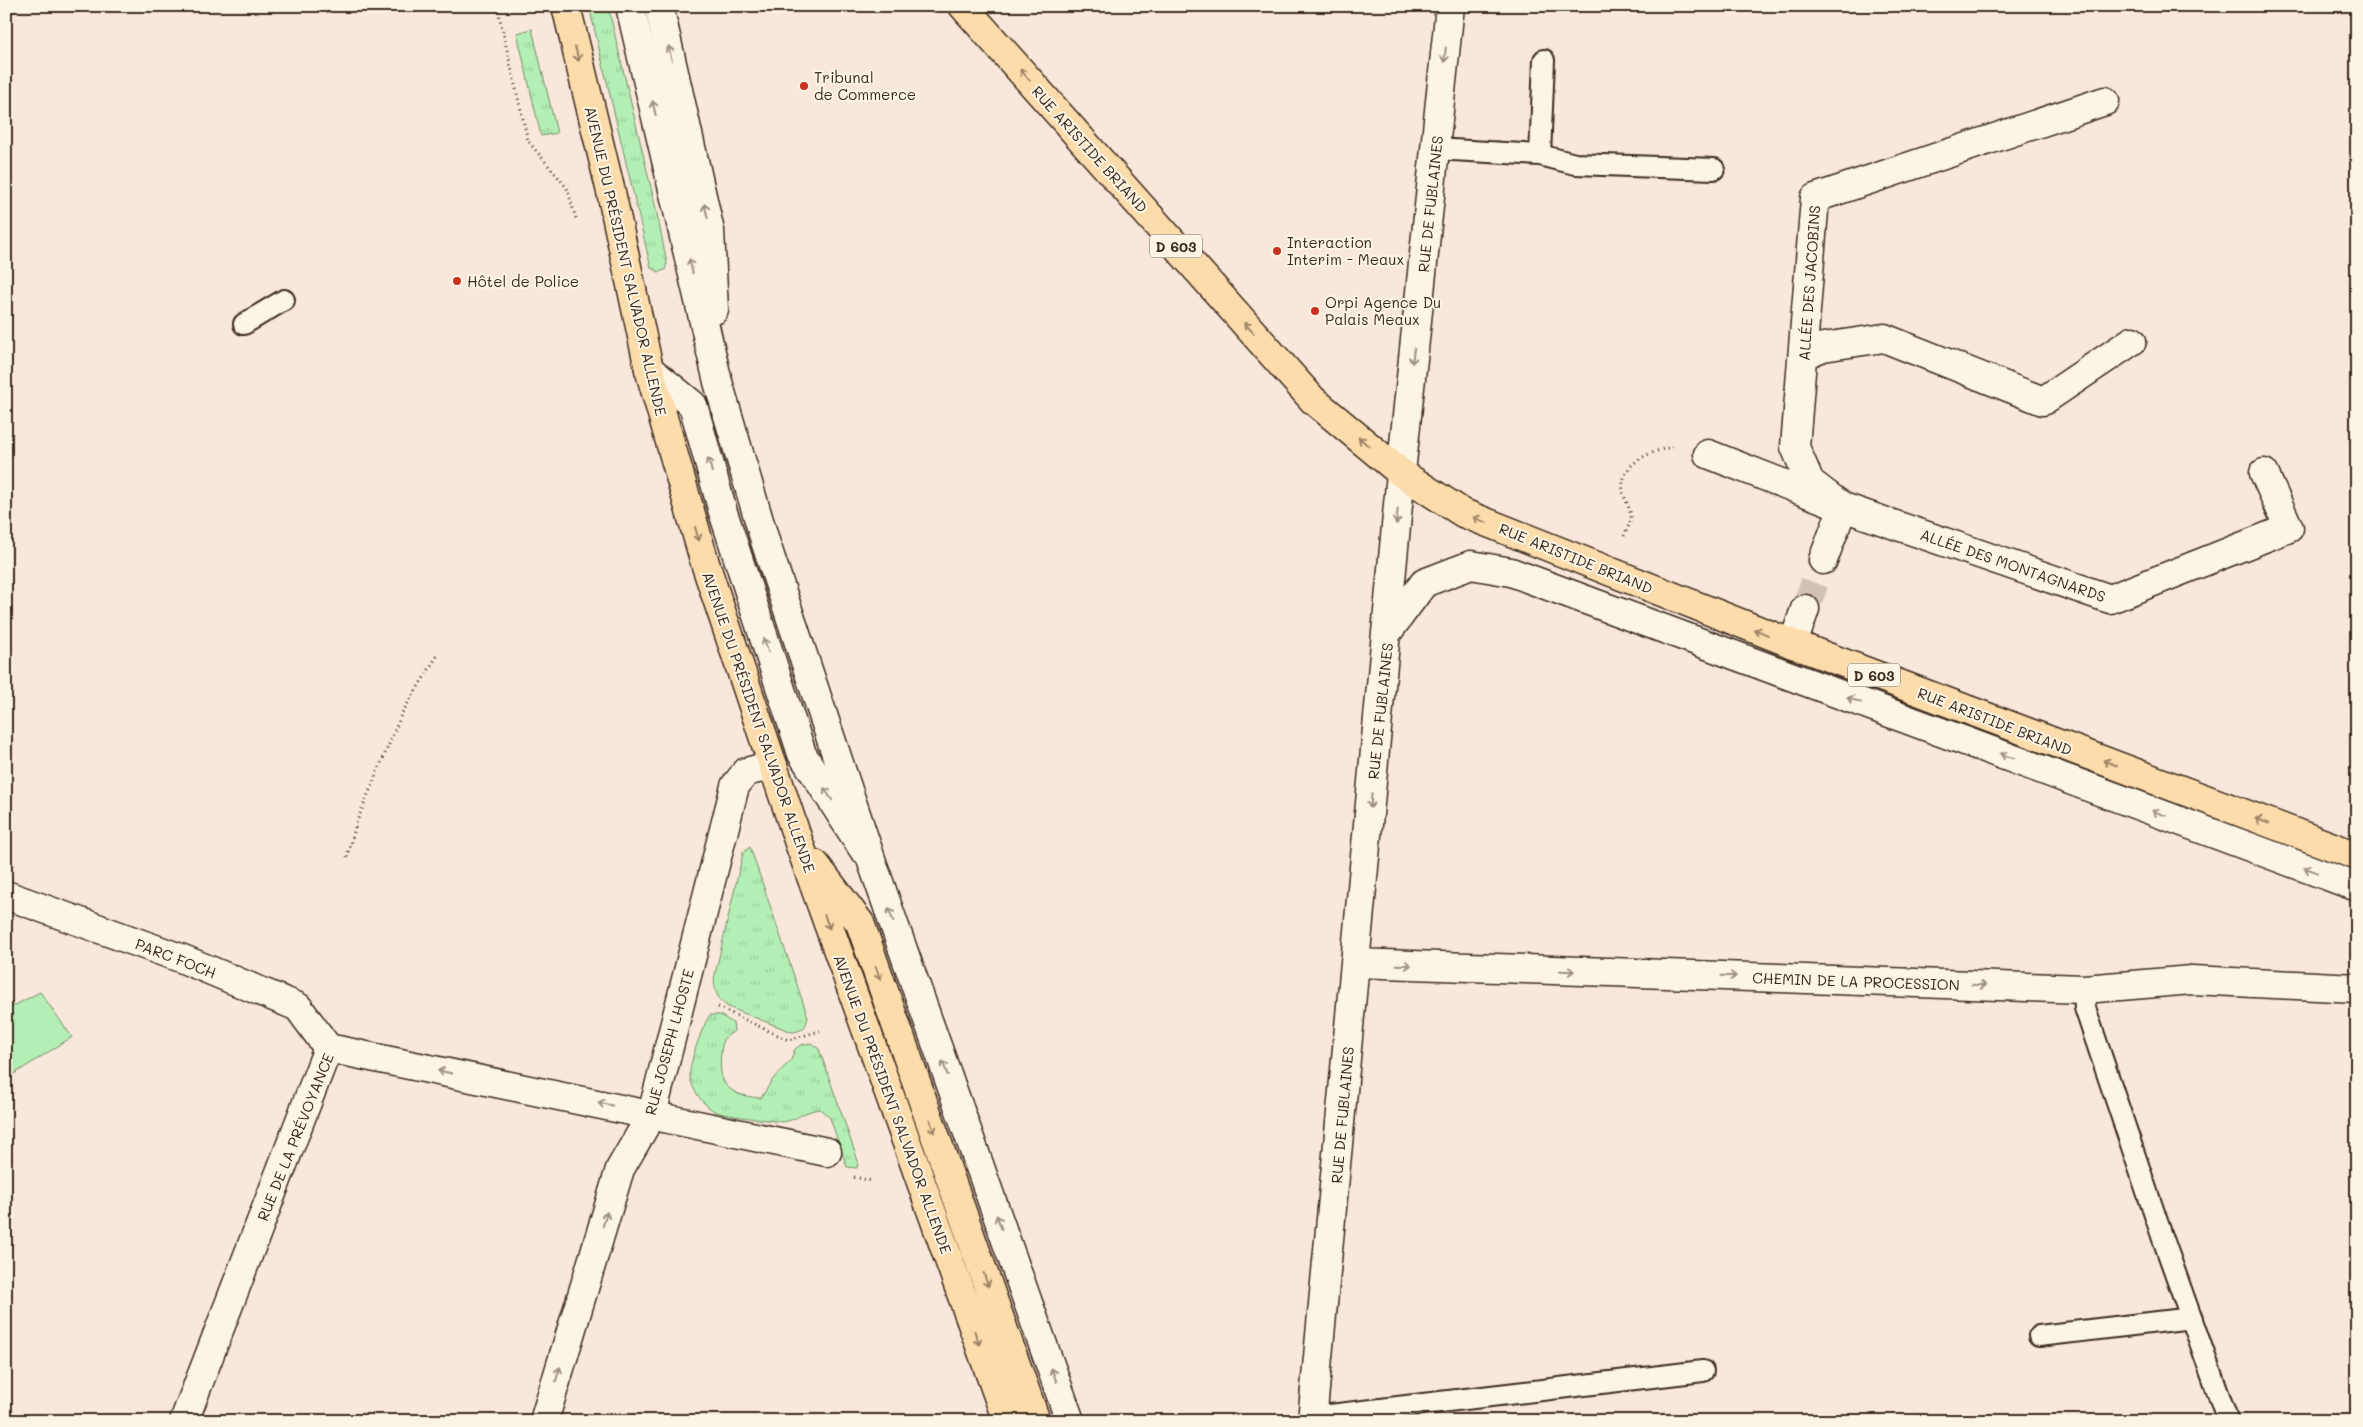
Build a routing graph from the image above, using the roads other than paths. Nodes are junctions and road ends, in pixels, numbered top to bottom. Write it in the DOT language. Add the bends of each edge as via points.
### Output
graph roads {
  1 [pos="566,6"];
  2 [pos="630,6"];
  3 [pos="659,6"];
  4 [pos="964,6"];
  5 [pos="1450,6"];
  6 [pos="1544,60"];
  7 [pos="2105,101"];
  8 [pos="1435,149"];
  9 [pos="1540,155"];
  10 [pos="1714,169"];
  11 [pos="284,300"];
  12 [pos="244,324"];
  13 [pos="2132,341"];
  14 [pos="1803,355"];
  15 [pos="649,369"];
  16 [pos="718,382"];
  17 [pos="1708,454"];
  18 [pos="1401,473"];
  19 [pos="2264,473"];
  20 [pos="684,487"];
  21 [pos="1843,507"];
  22 [pos="722,512"];
  23 [pos="1823,560"];
  24 [pos="1805,609"];
  25 [pos="1387,633"];
  26 [pos="1792,644"];
  27 [pos="773,765"];
  28 [pos="799,843"];
  29 [pos="2357,856"];
  30 [pos="873,865"];
  31 [pos="2357,887"];
  32 [pos="6,895"];
  33 [pos="1356,963"];
  34 [pos="2357,988"];
  35 [pos="2084,989"];
  36 [pos="328,1048"];
  37 [pos="652,1114"];
  38 [pos="826,1152"];
  39 [pos="2192,1318"];
  40 [pos="2038,1336"];
  41 [pos="1703,1371"];
  42 [pos="1312,1419"];
  43 [pos="184,1421"];
  44 [pos="544,1421"];
  45 [pos="1006,1421"];
  46 [pos="1036,1421"];
  47 [pos="1070,1421"];
  48 [pos="2228,1421"];
  1 -- 15 [label="main road, AVENUE DU PRÉSIDENT SALVADOR ALLENDE, one-way"];
  16 -- 2 [label="street, one-way"];
  16 -- 3 [label="street, one-way" via="710,231"];
  18 -- 4 [label="main road, RUE ARISTIDE BRIAND / D 603, one-way" via="1313,400"];
  5 -- 8 [label="street, RUE DE FUBLAINES, one-way"];
  6 -- 9 [label="lane"];
  7 -- 14 [label="street, ALLÉE DES JACOBINS" via="1815,198"];
  8 -- 9 [label="lane"];
  8 -- 18 [label="street, RUE DE FUBLAINES, one-way"];
  9 -- 10 [label="lane" via="1575,164"];
  11 -- 12 [label="lane"];
  13 -- 14 [label="street" via="2043,401 1884,338 1823,347"];
  14 -- 21 [label="street, ALLÉE DES JACOBINS" via="1795,447 1810,482"];
  15 -- 20 [label="main road, AVENUE DU PRÉSIDENT SALVADOR ALLENDE"];
  22 -- 15 [label="street, one-way" via="693,405"];
  16 -- 30 [label="street" via="766,544"];
  17 -- 21 [label="street, ALLÉE DES MONTAGNARDS"];
  18 -- 25 [label="street, RUE DE FUBLAINES, one-way"];
  26 -- 18 [label="main road, RUE ARISTIDE BRIAND / D 603, one-way" via="1463,513"];
  19 -- 21 [label="street, ALLÉE DES MONTAGNARDS" via="2289,528 2110,599"];
  20 -- 22 [label="street"];
  20 -- 27 [label="main road, AVENUE DU PRÉSIDENT SALVADOR ALLENDE, one-way" via="705,563"];
  21 -- 23 [label="street"];
  30 -- 22 [label="street, one-way" via="802,754"];
  24 -- 26 [label="street"];
  31 -- 25 [label="street, RUE ARISTIDE BRIAND, one-way" via="1511,572 1471,565 1424,583"];
  25 -- 33 [label="street, RUE DE FUBLAINES, one-way"];
  29 -- 26 [label="main road, RUE ARISTIDE BRIAND / D 603, one-way"];
  27 -- 28 [label="main road, AVENUE DU PRÉSIDENT SALVADOR ALLENDE"];
  27 -- 37 [label="street, RUE JOSEPH LHOSTE" via="746,772 735,786"];
  28 -- 45 [label="main road, AVENUE DU PRÉSIDENT SALVADOR ALLENDE, one-way"];
  28 -- 46 [label="main road, one-way" via="860,923"];
  47 -- 30 [label="street, one-way"];
  32 -- 36 [label="street, PARC FOCH" via="183,959 298,1007"];
  33 -- 35 [label="street, CHEMIN DE LA PROCESSION, one-way"];
  33 -- 42 [label="street, RUE DE FUBLAINES"];
  34 -- 35 [label="street, CHEMIN DE LA PROCESSION" via="2192,980"];
  35 -- 39 [label="lane" via="2085,1008"];
  37 -- 36 [label="street, RUE DE LA PRÉVOYANCE, one-way"];
  36 -- 43 [label="street, RUE DE LA PRÉVOYANCE"];
  37 -- 38 [label="street, RUE DE LA PRÉVOYANCE"];
  44 -- 37 [label="street, RUE JOSEPH LHOSTE, one-way" via="620,1169"];
  39 -- 40 [label="lane"];
  39 -- 48 [label="lane"];
  41 -- 42 [label="lane, RUE DE FUBLAINES"];
}
